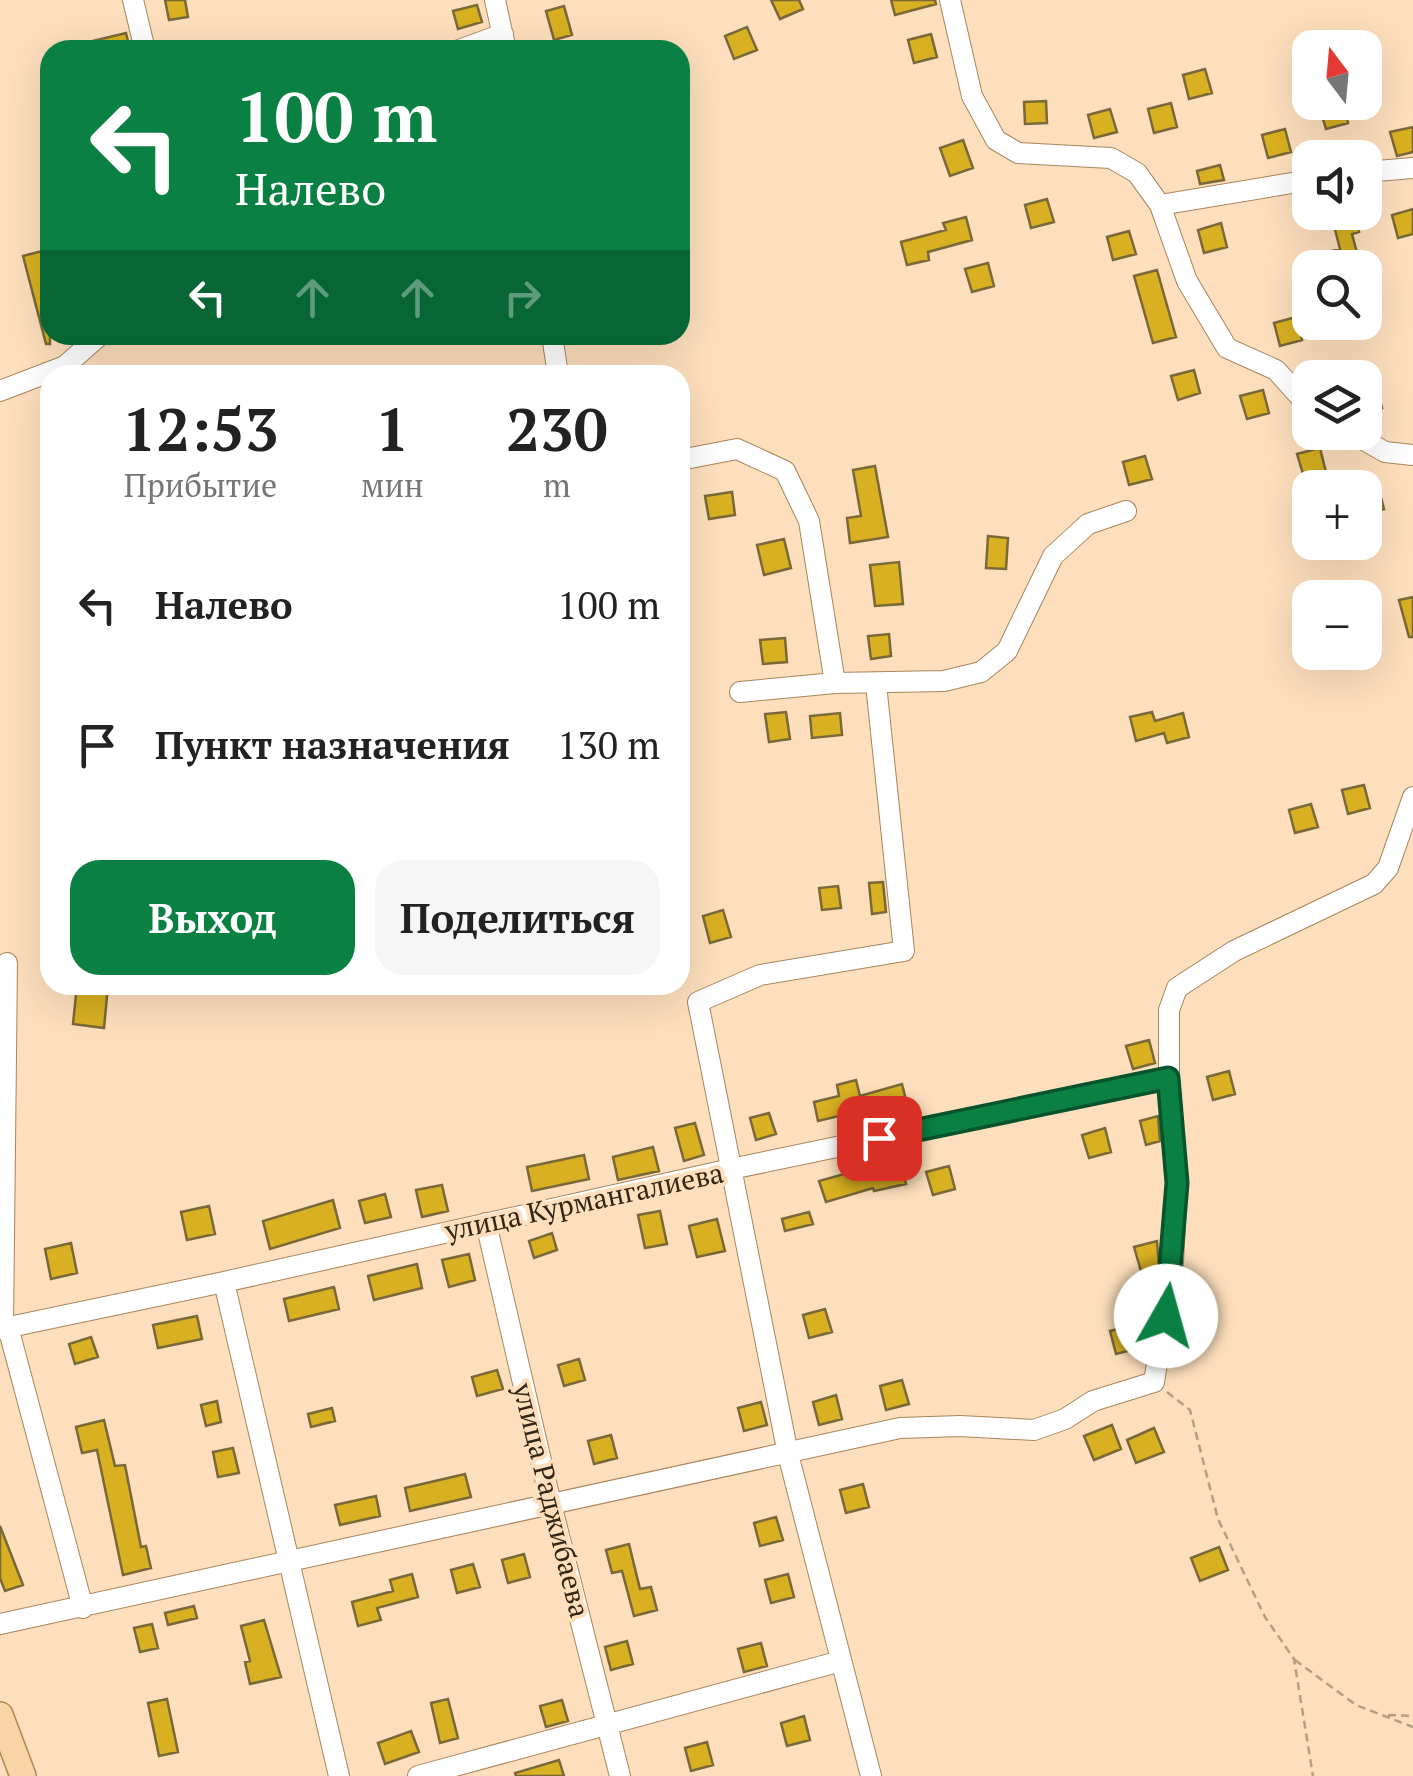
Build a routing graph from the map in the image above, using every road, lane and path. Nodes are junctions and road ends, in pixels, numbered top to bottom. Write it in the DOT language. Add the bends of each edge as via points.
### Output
graph roads {
  1 [pos="133,0"];
  2 [pos="495,0"];
  3 [pos="950,0"];
  4 [pos="143,40"];
  5 [pos="504,40"];
  6 [pos="1413,168"];
  7 [pos="1382,171"];
  8 [pos="1292,183"];
  9 [pos="1160,205"];
  10 [pos="89,345"];
  11 [pos="66,365"];
  12 [pos="40,376"];
  13 [pos="1292,388"];
  14 [pos="0,391"];
  15 [pos="1382,450"];
  16 [pos="1413,455"];
  17 [pos="690,458"];
  18 [pos="1126,511"];
  19 [pos="835,683"];
  20 [pos="876,684"];
  21 [pos="740,692"];
  22 [pos="1413,797"];
  23 [pos="7,964"];
  24 [pos="1168,1078"];
  25 [pos="731,1169"];
  26 [pos="486,1223"];
  27 [pos="224,1282"];
  28 [pos="4,1328"];
  29 [pos="1154,1382"];
  30 [pos="788,1454"];
  31 [pos="551,1504"];
  32 [pos="290,1561"];
  33 [pos="83,1608"];
  34 [pos="1,1622"];
  35 [pos="1294,1659"];
  36 [pos="841,1662"];
  37 [pos="0,1714"];
  38 [pos="1382,1715"];
  39 [pos="1413,1716"];
  40 [pos="608,1722"];
  41 [pos="1413,1727"];
  42 [pos="23,1776"];
  43 [pos="339,1776"];
  44 [pos="418,1776"];
  45 [pos="620,1776"];
  46 [pos="871,1776"];
  47 [pos="1313,1776"];
  1 -- 4 [label="street"];
  2 -- 5 [label="street"];
  3 -- 9 [label="street" via="972,96 996,140 1018,153 1111,158 1137,173"];
  6 -- 7 [label="street"];
  8 -- 9 [label="street"];
  9 -- 13 [label="street" via="1187,281 1226,348 1276,370"];
  10 -- 11 [label="street"];
  12 -- 14 [label="street"];
  15 -- 16 [label="street"];
  17 -- 19 [label="street" via="737,448 785,470 809,522"];
  18 -- 20 [label="street" via="1088,524 1053,556 1007,651 982,672"];
  19 -- 20 [label="street"];
  19 -- 21 [label="street"];
  20 -- 25 [label="street" via="904,951 760,975 698,1002"];
  22 -- 24 [label="street" via="1388,868 1374,884 1234,951 1177,988 1168,1010"];
  23 -- 28 [label="street"];
  24 -- 25 [label="street, улица Курмангалиева"];
  24 -- 29 [label="street" via="1177,1183 1173,1263"];
  25 -- 26 [label="street, улица Курмангалиева"];
  25 -- 30 [label="street"];
  26 -- 27 [label="street, улица Курмангалиева"];
  26 -- 31 [label="street, улица Раджибаева"];
  27 -- 28 [label="street, улица Курмангалиева"];
  27 -- 32 [label="street"];
  28 -- 33 [label="street"];
  29 -- 30 [label="street" via="1034,1430 900,1428"];
  29 -- 35 [label="path" via="1190,1410 1218,1518 1265,1617"];
  30 -- 31 [label="street"];
  30 -- 36 [label="street"];
  31 -- 32 [label="street"];
  31 -- 40 [label="street, улица Раджибаева"];
  32 -- 33 [label="street"];
  32 -- 43 [label="street"];
  33 -- 34 [label="street"];
  35 -- 38 [label="path" via="1356,1705"];
  35 -- 47 [label="path"];
  36 -- 40 [label="street"];
  36 -- 46 [label="street"];
  37 -- 42 [label="main road"];
  38 -- 39 [label="path"];
  38 -- 41 [label="path"];
  40 -- 44 [label="street"];
  40 -- 45 [label="street, улица Раджибаева"];
}
